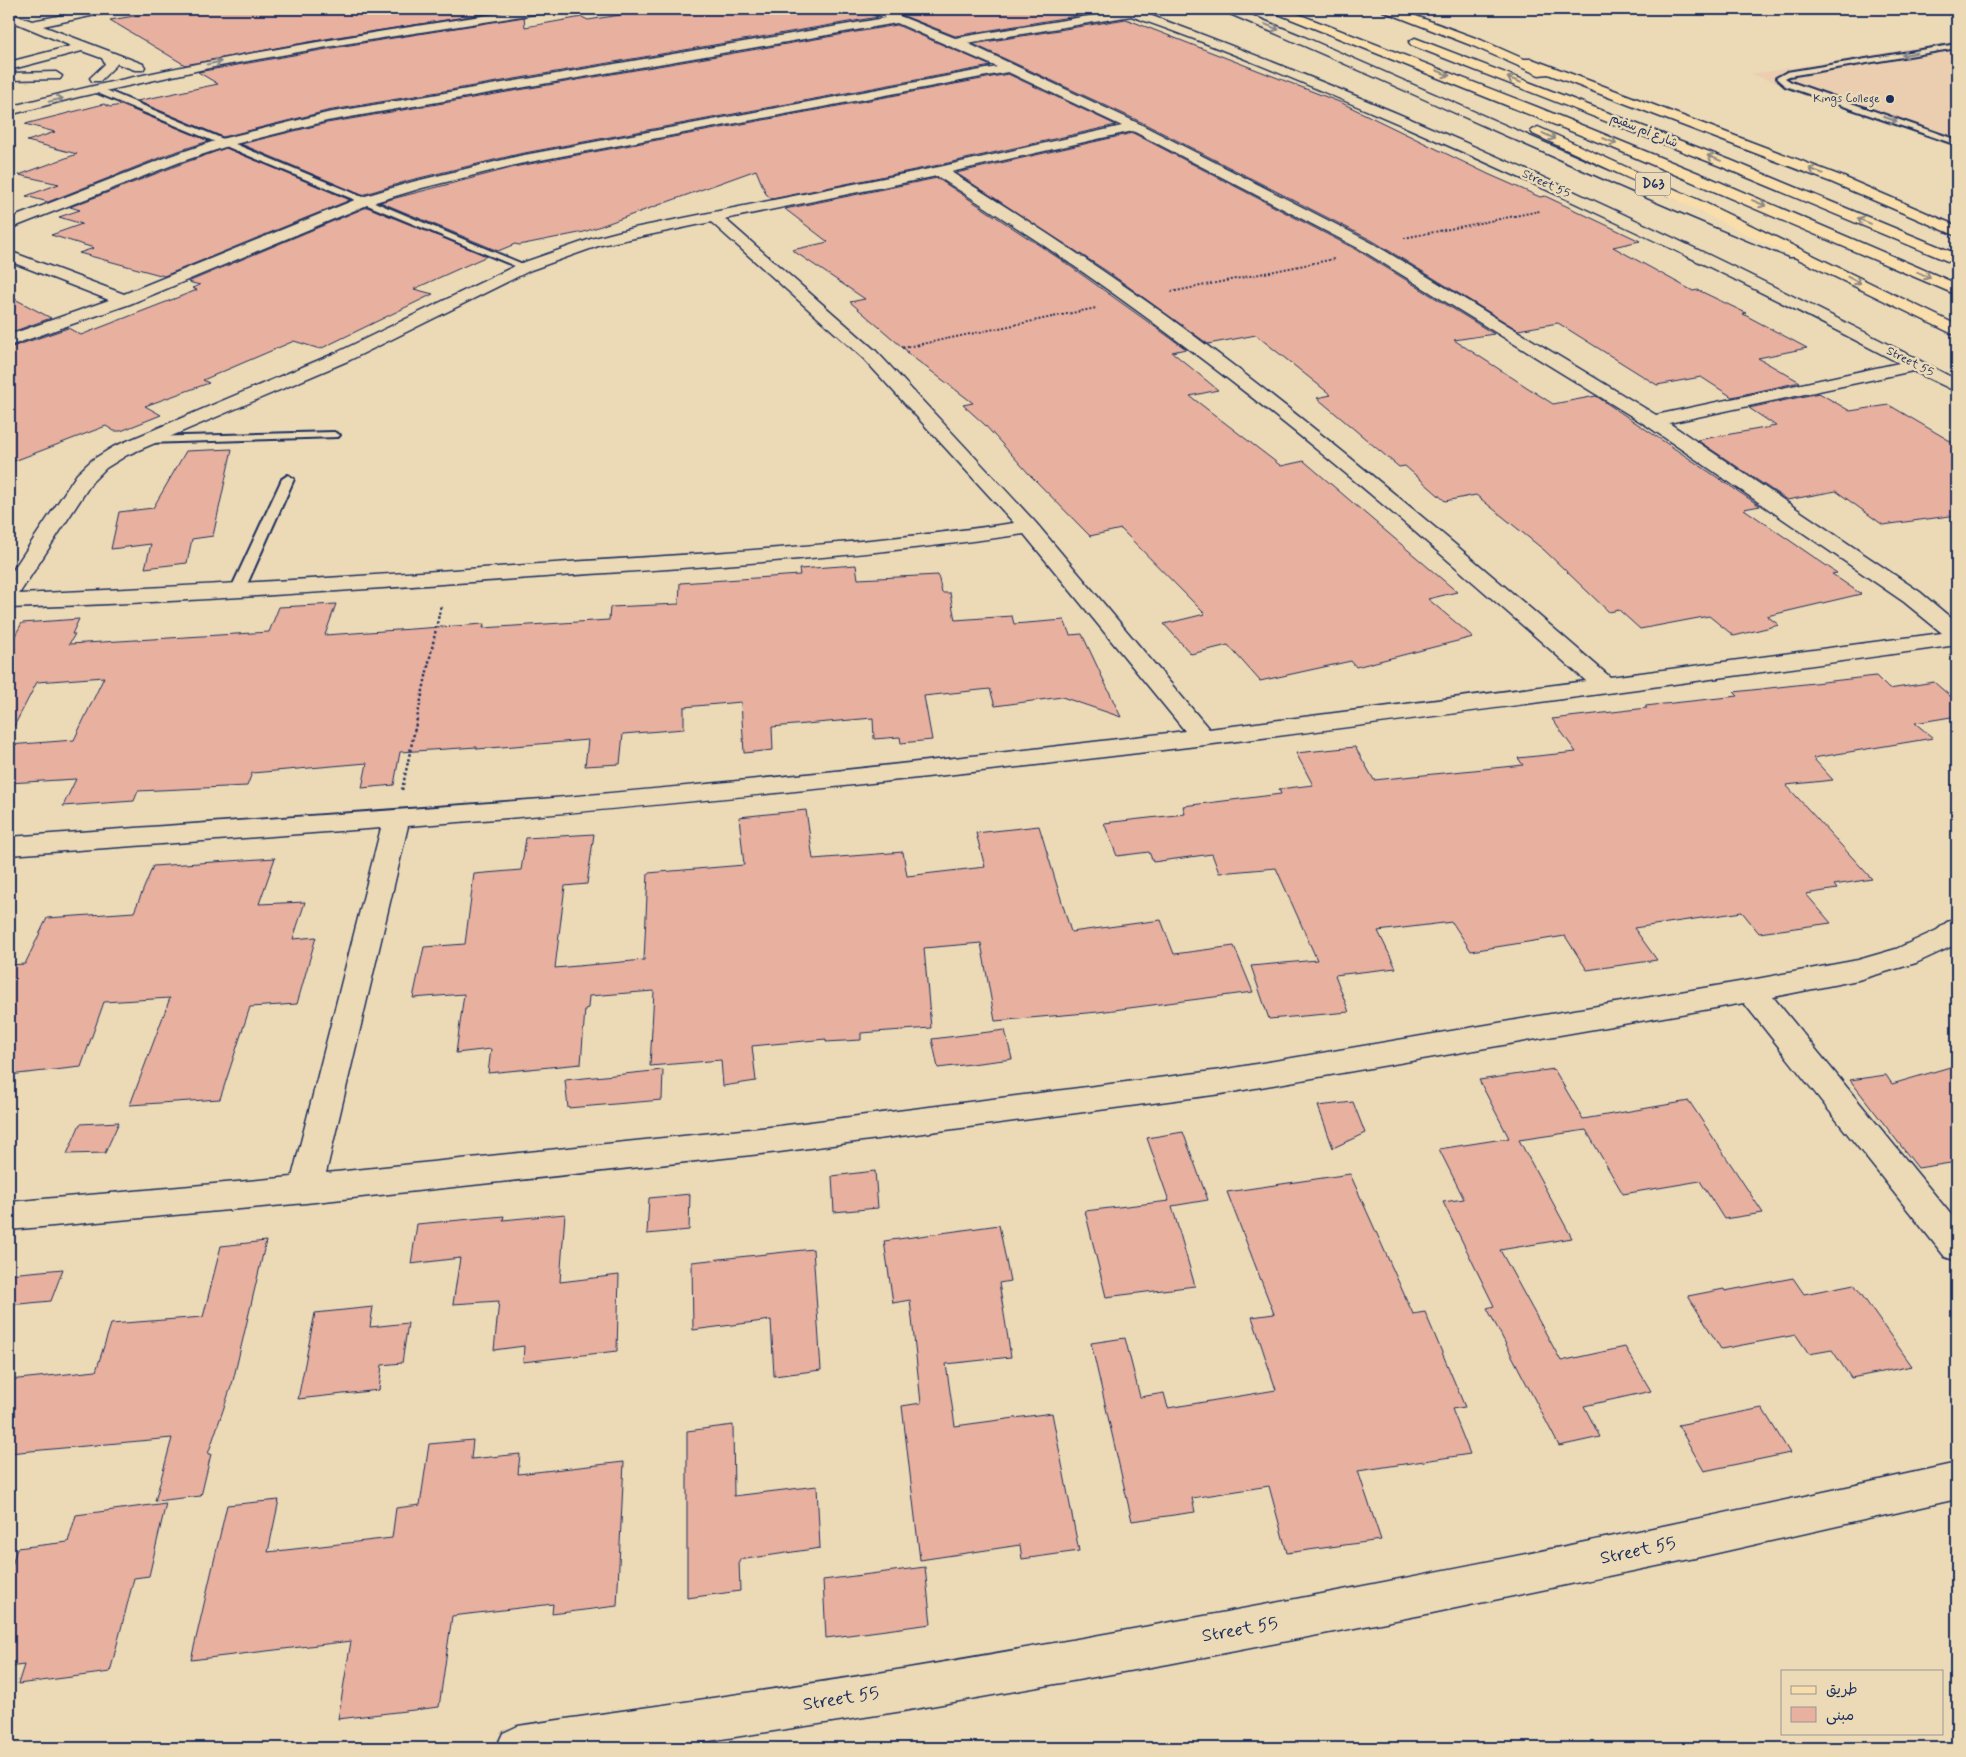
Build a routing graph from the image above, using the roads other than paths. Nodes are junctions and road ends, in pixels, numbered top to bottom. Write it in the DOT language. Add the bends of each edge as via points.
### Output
graph roads {
  1 [pos="110,9"];
  2 [pos="488,9"];
  3 [pos="547,9"];
  4 [pos="873,9"];
  5 [pos="1227,9"];
  6 [pos="1275,9"];
  7 [pos="1387,9"];
  8 [pos="1128,10"];
  9 [pos="9,16"];
  10 [pos="899,19"];
  11 [pos="31,24"];
  12 [pos="1348,37"];
  13 [pos="1405,38"];
  14 [pos="954,42"];
  15 [pos="1478,43"];
  16 [pos="1957,46"];
  17 [pos="83,47"];
  18 [pos="107,56"];
  19 [pos="9,66"];
  20 [pos="139,67"];
  21 [pos="1010,68"];
  22 [pos="56,76"];
  23 [pos="9,77"];
  24 [pos="97,84"];
  25 [pos="9,101"];
  26 [pos="9,111"];
  27 [pos="1135,127"];
  28 [pos="226,142"];
  29 [pos="1957,143"];
  30 [pos="939,170"];
  31 [pos="1830,192"];
  32 [pos="1845,198"];
  33 [pos="367,200"];
  34 [pos="715,218"];
  35 [pos="9,224"];
  36 [pos="1957,231"];
  37 [pos="9,256"];
  38 [pos="1957,260"];
  39 [pos="1823,265"];
  40 [pos="525,267"];
  41 [pos="1957,290"];
  42 [pos="124,300"];
  43 [pos="1957,331"];
  44 [pos="9,341"];
  45 [pos="1917,365"];
  46 [pos="1957,387"];
  47 [pos="1653,422"];
  48 [pos="334,435"];
  49 [pos="146,440"];
  50 [pos="288,479"];
  51 [pos="1029,527"];
  52 [pos="237,591"];
  53 [pos="9,592"];
  54 [pos="9,601"];
  55 [pos="1957,634"];
  56 [pos="1957,638"];
  57 [pos="1605,685"];
  58 [pos="1204,738"];
  59 [pos="396,820"];
  60 [pos="9,846"];
  61 [pos="1957,928"];
  62 [pos="1751,991"];
  63 [pos="306,1189"];
  64 [pos="9,1216"];
  65 [pos="1957,1247"];
  66 [pos="1957,1481"];
  67 [pos="518,1748"];
  1 -- 11 [label="street"];
  2 -- 20 [label="street" via="240,47"];
  24 -- 3 [label="street, one-way"];
  4 -- 10 [label="street"];
  5 -- 39 [label="street, one-way" via="1337,54 1662,200"];
  6 -- 12 [label="main road, شارع أم سقيم / D63"];
  7 -- 15 [label="main road"];
  8 -- 14 [label="street"];
  8 -- 45 [label="street, Street 55" via="1336,92 1584,202"];
  9 -- 11 [label="street"];
  10 -- 14 [label="street"];
  10 -- 28 [label="street" via="384,106"];
  11 -- 17 [label="street"];
  12 -- 39 [label="main road, شارع أم سقيم / D63, one-way" via="1454,92"];
  12 -- 41 [label="main road, شارع أم سقيم / D63, one-way" via="1647,156"];
  38 -- 13 [label="main road, شارع أم سقيم, one-way" via="1725,163"];
  14 -- 21 [label="street"];
  15 -- 31 [label="main road"];
  36 -- 15 [label="main road, شارع أم سقيم, one-way" via="1836,179"];
  16 -- 29 [label="lane, one-way" via="1787,74 1780,78 1788,84"];
  17 -- 18 [label="street"];
  17 -- 19 [label="street"];
  18 -- 20 [label="street"];
  18 -- 24 [label="street" via="111,64"];
  20 -- 24 [label="street"];
  21 -- 27 [label="street"];
  21 -- 33 [label="street" via="519,160"];
  22 -- 23 [label="street"];
  24 -- 25 [label="street"];
  26 -- 24 [label="street, one-way"];
  24 -- 28 [label="lane"];
  27 -- 30 [label="street"];
  27 -- 47 [label="street" via="1366,246"];
  28 -- 33 [label="lane"];
  28 -- 35 [label="street"];
  30 -- 34 [label="street"];
  30 -- 57 [label="street" via="1030,229 1223,367 1449,549"];
  32 -- 38 [label="main road"];
  33 -- 40 [label="lane"];
  33 -- 42 [label="street"];
  34 -- 40 [label="street" via="596,242"];
  34 -- 51 [label="street" via="870,355"];
  37 -- 42 [label="street"];
  39 -- 43 [label="main road, شارع أم سقيم / D63, one-way"];
  40 -- 49 [label="street" via="344,356"];
  42 -- 44 [label="street"];
  45 -- 46 [label="street, Street 55"];
  45 -- 47 [label="street"];
  47 -- 55 [label="street" via="1912,597"];
  48 -- 49 [label="lane"];
  49 -- 53 [label="street" via="120,451 84,478"];
  50 -- 52 [label="lane"];
  51 -- 52 [label="street" via="953,538 733,558"];
  51 -- 58 [label="street"];
  52 -- 54 [label="street"];
  56 -- 57 [label="street"];
  57 -- 58 [label="street"];
  58 -- 59 [label="street" via="859,777"];
  59 -- 60 [label="street"];
  59 -- 63 [label="street"];
  61 -- 62 [label="street" via="1947,937 1906,956 1858,970"];
  62 -- 63 [label="street" via="1221,1082 779,1139"];
  62 -- 65 [label="street"];
  63 -- 64 [label="street"];
  66 -- 67 [label="street, Street 55" via="1749,1529 1342,1612 902,1690"];
}
